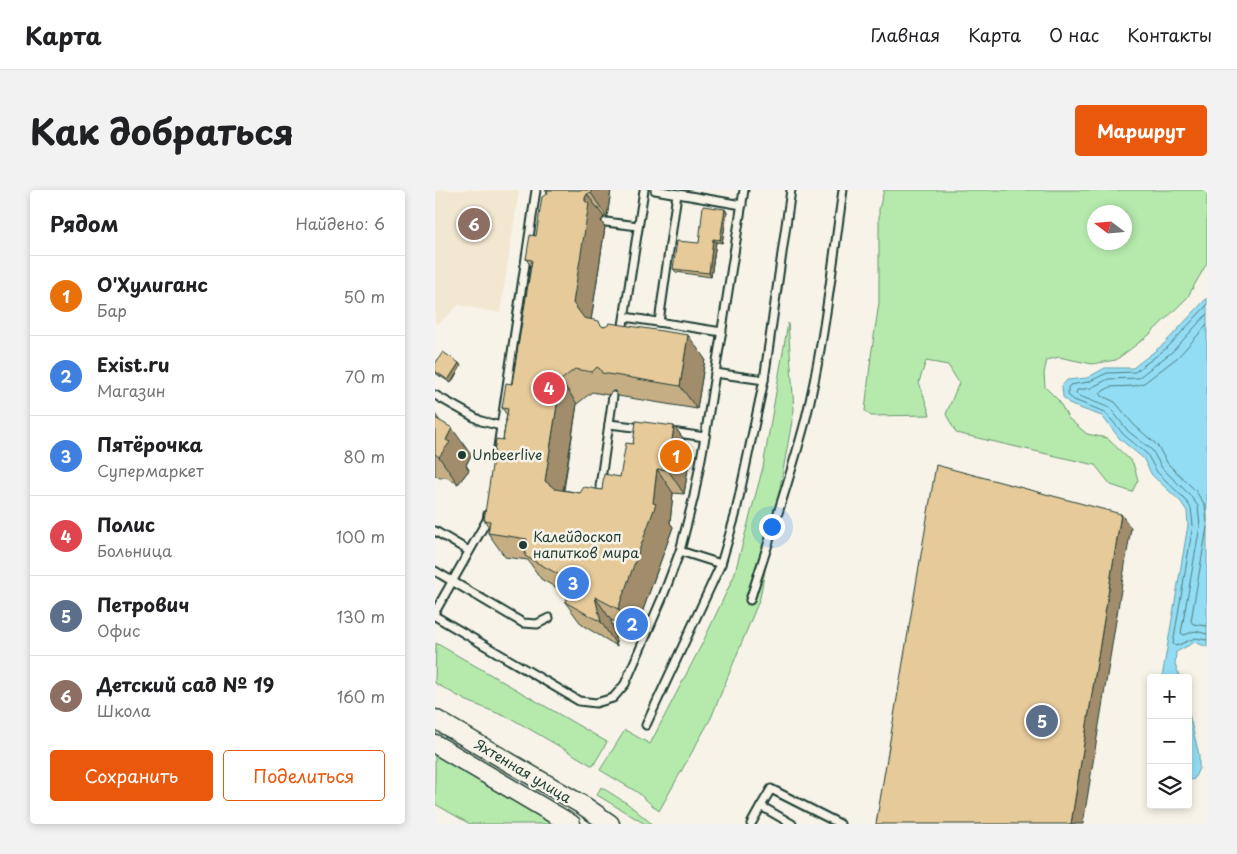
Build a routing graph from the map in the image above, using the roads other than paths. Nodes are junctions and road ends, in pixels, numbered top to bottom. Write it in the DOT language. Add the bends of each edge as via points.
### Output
graph roads {
  1 [pos="536,190"];
  2 [pos="644,190"];
  3 [pos="655,190"];
  4 [pos="744,190"];
  5 [pos="791,190"];
  6 [pos="843,190"];
  7 [pos="677,194"];
  8 [pos="742,205"];
  9 [pos="533,212"];
  10 [pos="541,213"];
  11 [pos="606,222"];
  12 [pos="638,226"];
  13 [pos="625,317"];
  14 [pos="659,322"];
  15 [pos="722,332"];
  16 [pos="622,336"];
  17 [pos="715,373"];
  18 [pos="764,380"];
  19 [pos="435,394"];
  20 [pos="613,396"];
  21 [pos="609,424"];
  22 [pos="501,426"];
  23 [pos="636,427"];
  24 [pos="655,430"];
  25 [pos="664,432"];
  26 [pos="635,437"];
  27 [pos="705,437"];
  28 [pos="497,454"];
  29 [pos="619,489"];
  30 [pos="489,511"];
  31 [pos="435,531"];
  32 [pos="469,551"];
  33 [pos="680,551"];
  34 [pos="721,564"];
  35 [pos="435,571"];
  36 [pos="452,582"];
  37 [pos="750,600"];
  38 [pos="435,612"];
  39 [pos="435,616"];
  40 [pos="549,618"];
  41 [pos="435,719"];
  42 [pos="646,725"];
  43 [pos="435,744"];
  44 [pos="761,806"];
  45 [pos="571,824"];
  46 [pos="611,824"];
  47 [pos="751,824"];
  48 [pos="792,824"];
  49 [pos="840,824"];
  1 -- 9 [label="lane"];
  2 -- 12 [label="lane"];
  3 -- 7 [label="lane"];
  4 -- 8 [label="lane"];
  5 -- 18 [label="lane"];
  6 -- 37 [label="lane" via="821,344 805,422"];
  7 -- 8 [label="lane"];
  7 -- 14 [label="lane"];
  8 -- 15 [label="lane"];
  9 -- 10 [label="lane"];
  9 -- 22 [label="lane"];
  11 -- 12 [label="lane"];
  12 -- 13 [label="lane"];
  13 -- 14 [label="lane"];
  13 -- 16 [label="lane"];
  14 -- 15 [label="lane"];
  15 -- 17 [label="lane"];
  17 -- 18 [label="lane"];
  17 -- 27 [label="lane"];
  18 -- 34 [label="lane" via="735,516"];
  19 -- 22 [label="lane" via="481,421"];
  20 -- 21 [label="lane"];
  21 -- 23 [label="lane"];
  21 -- 29 [label="lane" via="600,486"];
  22 -- 28 [label="lane"];
  23 -- 24 [label="lane"];
  23 -- 26 [label="lane"];
  25 -- 27 [label="lane"];
  27 -- 33 [label="lane"];
  30 -- 32 [label="lane"];
  31 -- 32 [label="lane"];
  32 -- 36 [label="lane"];
  33 -- 34 [label="lane"];
  33 -- 39 [label="lane" via="625,684 613,698 596,704 579,700"];
  34 -- 42 [label="lane"];
  35 -- 36 [label="lane"];
  36 -- 38 [label="lane"];
  36 -- 40 [label="lane" via="523,623 537,624"];
  41 -- 46 [label="street, Яхтенная улица"];
  43 -- 45 [label="street, Яхтенная улица"];
  44 -- 47 [label="lane"];
  44 -- 48 [label="lane"];
  44 -- 49 [label="lane" via="771,789"];
}
